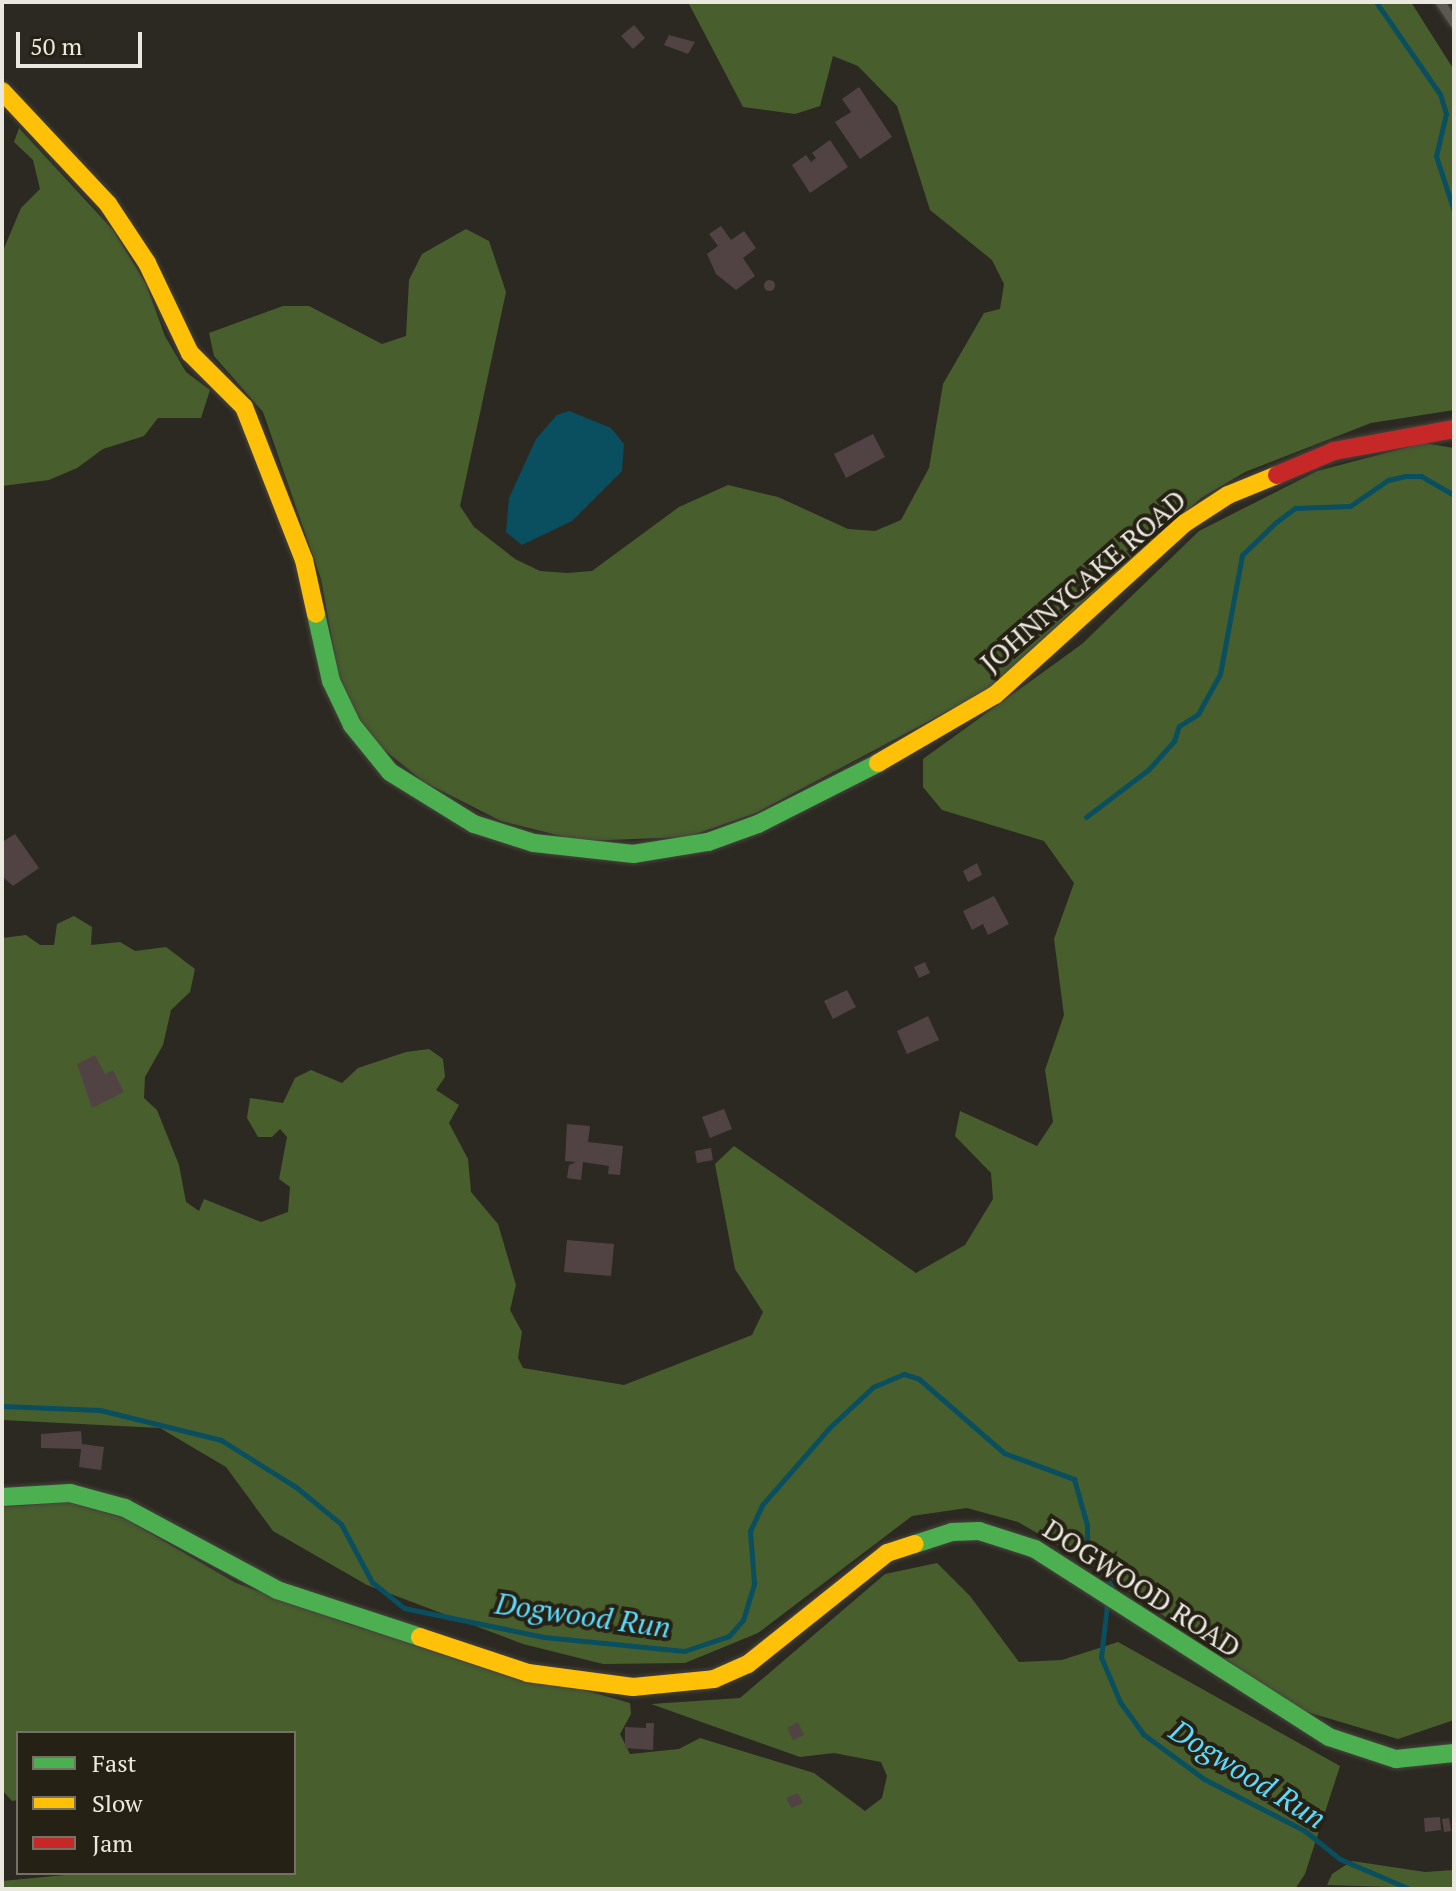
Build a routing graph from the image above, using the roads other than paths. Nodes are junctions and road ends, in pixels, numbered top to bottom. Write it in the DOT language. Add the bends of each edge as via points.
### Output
graph roads {
  1 [pos="1440,2"];
  2 [pos="1454,23"];
  3 [pos="2,91"];
  4 [pos="1454,429"];
  5 [pos="2,1497"];
  6 [pos="1454,1753"];
  1 -- 2 [label="lane"];
  3 -- 4 [label="street, JOHNNYCAKE ROAD" via="108,204 147,263 190,353 244,407 304,560 331,681 352,725 390,772 419,794 474,824 534,843 633,854 708,842 758,824 885,760 995,695 1185,523 1228,495 1334,451"];
  5 -- 6 [label="street, DOGWOOD ROAD" via="70,1493 95,1498 125,1508 277,1590 528,1673 579,1684 633,1687 714,1679 780,1642 887,1553 952,1532 1003,1535 1035,1549 1329,1737 1396,1759"];
}
